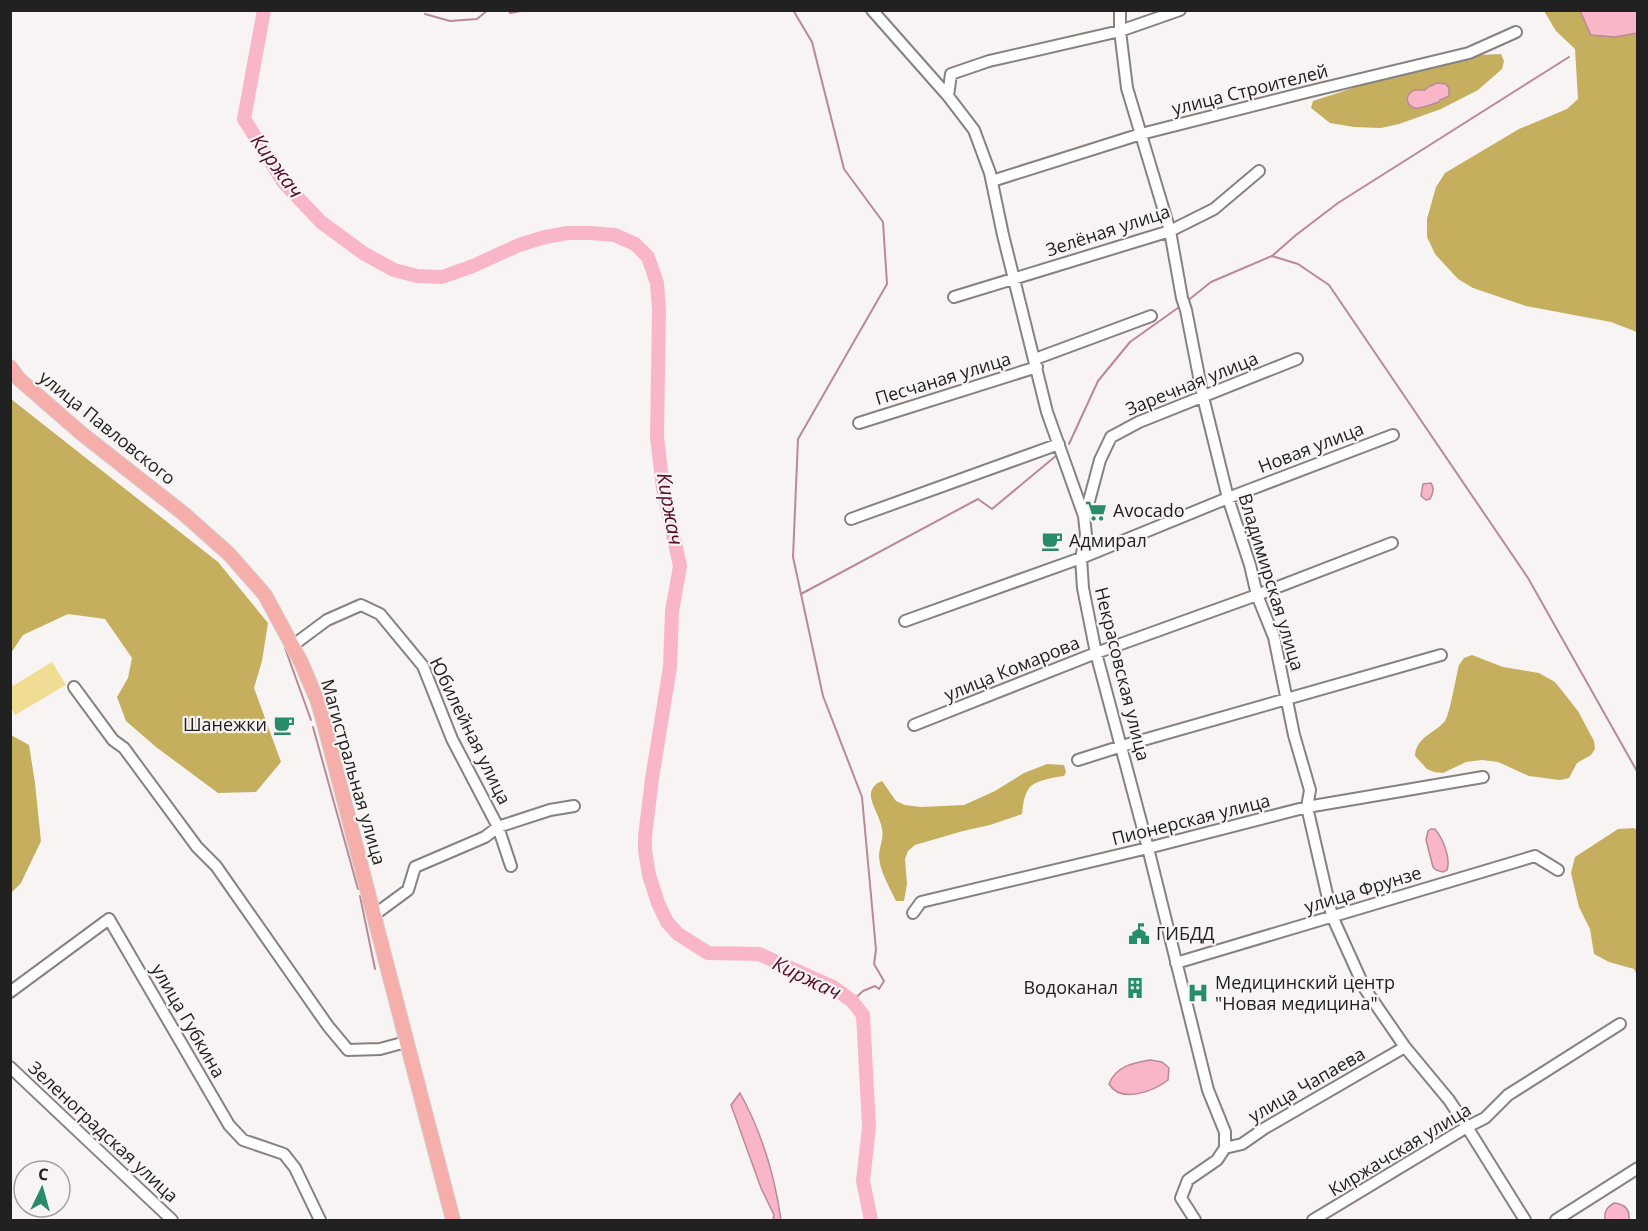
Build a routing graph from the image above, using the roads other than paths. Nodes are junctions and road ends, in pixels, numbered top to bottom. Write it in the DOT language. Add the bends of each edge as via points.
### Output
graph roads {
  1 [pos="872,10"];
  2 [pos="1120,10"];
  3 [pos="1180,10"];
  4 [pos="1120,31"];
  5 [pos="1516,32"];
  6 [pos="948,96"];
  7 [pos="1141,134"];
  8 [pos="1259,171"];
  9 [pos="992,181"];
  10 [pos="1170,231"];
  11 [pos="1014,278"];
  12 [pos="954,297"];
  13 [pos="1151,316"];
  14 [pos="1297,359"];
  15 [pos="1036,363"];
  16 [pos="10,367"];
  17 [pos="1203,397"];
  18 [pos="859,423"];
  19 [pos="1393,435"];
  20 [pos="1059,444"];
  21 [pos="1228,498"];
  22 [pos="184,514"];
  23 [pos="1084,516"];
  24 [pos="850,519"];
  25 [pos="1392,543"];
  26 [pos="1082,558"];
  27 [pos="1257,595"];
  28 [pos="905,621"];
  29 [pos="292,646"];
  30 [pos="1096,653"];
  31 [pos="1441,655"];
  32 [pos="74,687"];
  33 [pos="1288,699"];
  34 [pos="914,725"];
  35 [pos="1122,746"];
  36 [pos="1078,760"];
  37 [pos="1483,777"];
  38 [pos="574,806"];
  39 [pos="1307,807"];
  40 [pos="498,827"];
  41 [pos="1148,848"];
  42 [pos="511,866"];
  43 [pos="1558,870"];
  44 [pos="913,913"];
  45 [pos="374,915"];
  46 [pos="1332,916"];
  47 [pos="1176,963"];
  48 [pos="10,992"];
  49 [pos="1620,1024"];
  50 [pos="406,1042"];
  51 [pos="1405,1047"];
  52 [pos="10,1067"];
  53 [pos="1467,1126"];
  54 [pos="1225,1148"];
  55 [pos="1638,1168"];
  56 [pos="172,1221"];
  57 [pos="320,1221"];
  58 [pos="453,1221"];
  59 [pos="1195,1221"];
  60 [pos="1313,1221"];
  61 [pos="1525,1221"];
  62 [pos="1556,1221"];
  1 -- 6 [label="street, Некрасовская улица"];
  2 -- 4 [label="street, Владимирская улица"];
  3 -- 4 [label="street"];
  4 -- 6 [label="street" via="989,61 951,74"];
  4 -- 7 [label="street, Владимирская улица" via="1127,88"];
  5 -- 7 [label="street, улица Строителей" via="1469,53"];
  6 -- 9 [label="street, Некрасовская улица" via="974,130"];
  7 -- 9 [label="street, улица Строителей"];
  7 -- 10 [label="street, Владимирская улица"];
  8 -- 10 [label="street, Зелёная улица" via="1214,209"];
  9 -- 11 [label="street, Некрасовская улица"];
  10 -- 11 [label="street, Зелёная улица"];
  10 -- 17 [label="street, Владимирская улица"];
  11 -- 12 [label="street, Зелёная улица"];
  11 -- 15 [label="street, Некрасовская улица"];
  13 -- 15 [label="street, Песчаная улица"];
  14 -- 17 [label="street, Заречная улица"];
  15 -- 18 [label="street, Песчаная улица"];
  15 -- 20 [label="street, Некрасовская улица"];
  16 -- 22 [label="main road, улица Павловского" via="81,433"];
  17 -- 21 [label="street, Владимирская улица"];
  17 -- 23 [label="street, Заречная улица" via="1111,437"];
  19 -- 21 [label="street, Новая улица"];
  20 -- 23 [label="street, Некрасовская улица"];
  20 -- 24 [label="street"];
  21 -- 26 [label="street, Новая улица"];
  21 -- 27 [label="street, Владимирская улица"];
  22 -- 29 [label="main road, Магистральная улица" via="229,554 265,596"];
  23 -- 26 [label="street, Некрасовская улица"];
  25 -- 27 [label="street, улица Комарова"];
  26 -- 28 [label="street, Новая улица"];
  26 -- 30 [label="street, Некрасовская улица" via="1083,588"];
  27 -- 30 [label="street, улица Комарова"];
  27 -- 33 [label="street, Владимирская улица" via="1274,637"];
  29 -- 40 [label="street, Юбилейная улица" via="327,620 361,605 380,614 423,666 452,739"];
  29 -- 45 [label="main road, Магистральная улица" via="318,702"];
  30 -- 34 [label="street, улица Комарова"];
  30 -- 35 [label="street, Некрасовская улица"];
  31 -- 33 [label="street"];
  32 -- 50 [label="street" via="197,847 216,866 348,1050 380,1049"];
  33 -- 35 [label="street"];
  33 -- 39 [label="street, Владимирская улица" via="1310,790"];
  35 -- 36 [label="street"];
  35 -- 41 [label="street, Некрасовская улица"];
  37 -- 39 [label="street, Пионерская улица"];
  38 -- 40 [label="street"];
  39 -- 41 [label="street, Пионерская улица"];
  39 -- 46 [label="street, Владимирская улица"];
  40 -- 42 [label="street, Юбилейная улица"];
  40 -- 45 [label="street" via="485,837 415,867 408,890"];
  41 -- 44 [label="street, Пионерская улица" via="921,902"];
  41 -- 47 [label="street, Некрасовская улица"];
  43 -- 46 [label="street, улица Фрунзе" via="1535,856"];
  45 -- 50 [label="main road, Магистральная улица"];
  46 -- 47 [label="street, улица Фрунзе"];
  46 -- 51 [label="street, Владимирская улица" via="1365,988"];
  47 -- 54 [label="street, Некрасовская улица" via="1208,1090 1225,1132"];
  48 -- 57 [label="street, улица Губкина" via="110,919 229,1125 243,1140 284,1154 295,1168"];
  49 -- 53 [label="street, Киржачская улица" via="1508,1095 1485,1118"];
  50 -- 58 [label="main road, Магистральная улица"];
  51 -- 53 [label="street, Владимирская улица"];
  51 -- 54 [label="street, улица Чапаева" via="1242,1144"];
  52 -- 56 [label="street, Зеленоградская улица"];
  53 -- 60 [label="street, Киржачская улица"];
  53 -- 61 [label="street, Владимирская улица"];
  54 -- 59 [label="street" via="1217,1160 1188,1180 1181,1198"];
  55 -- 62 [label="street"];
}
